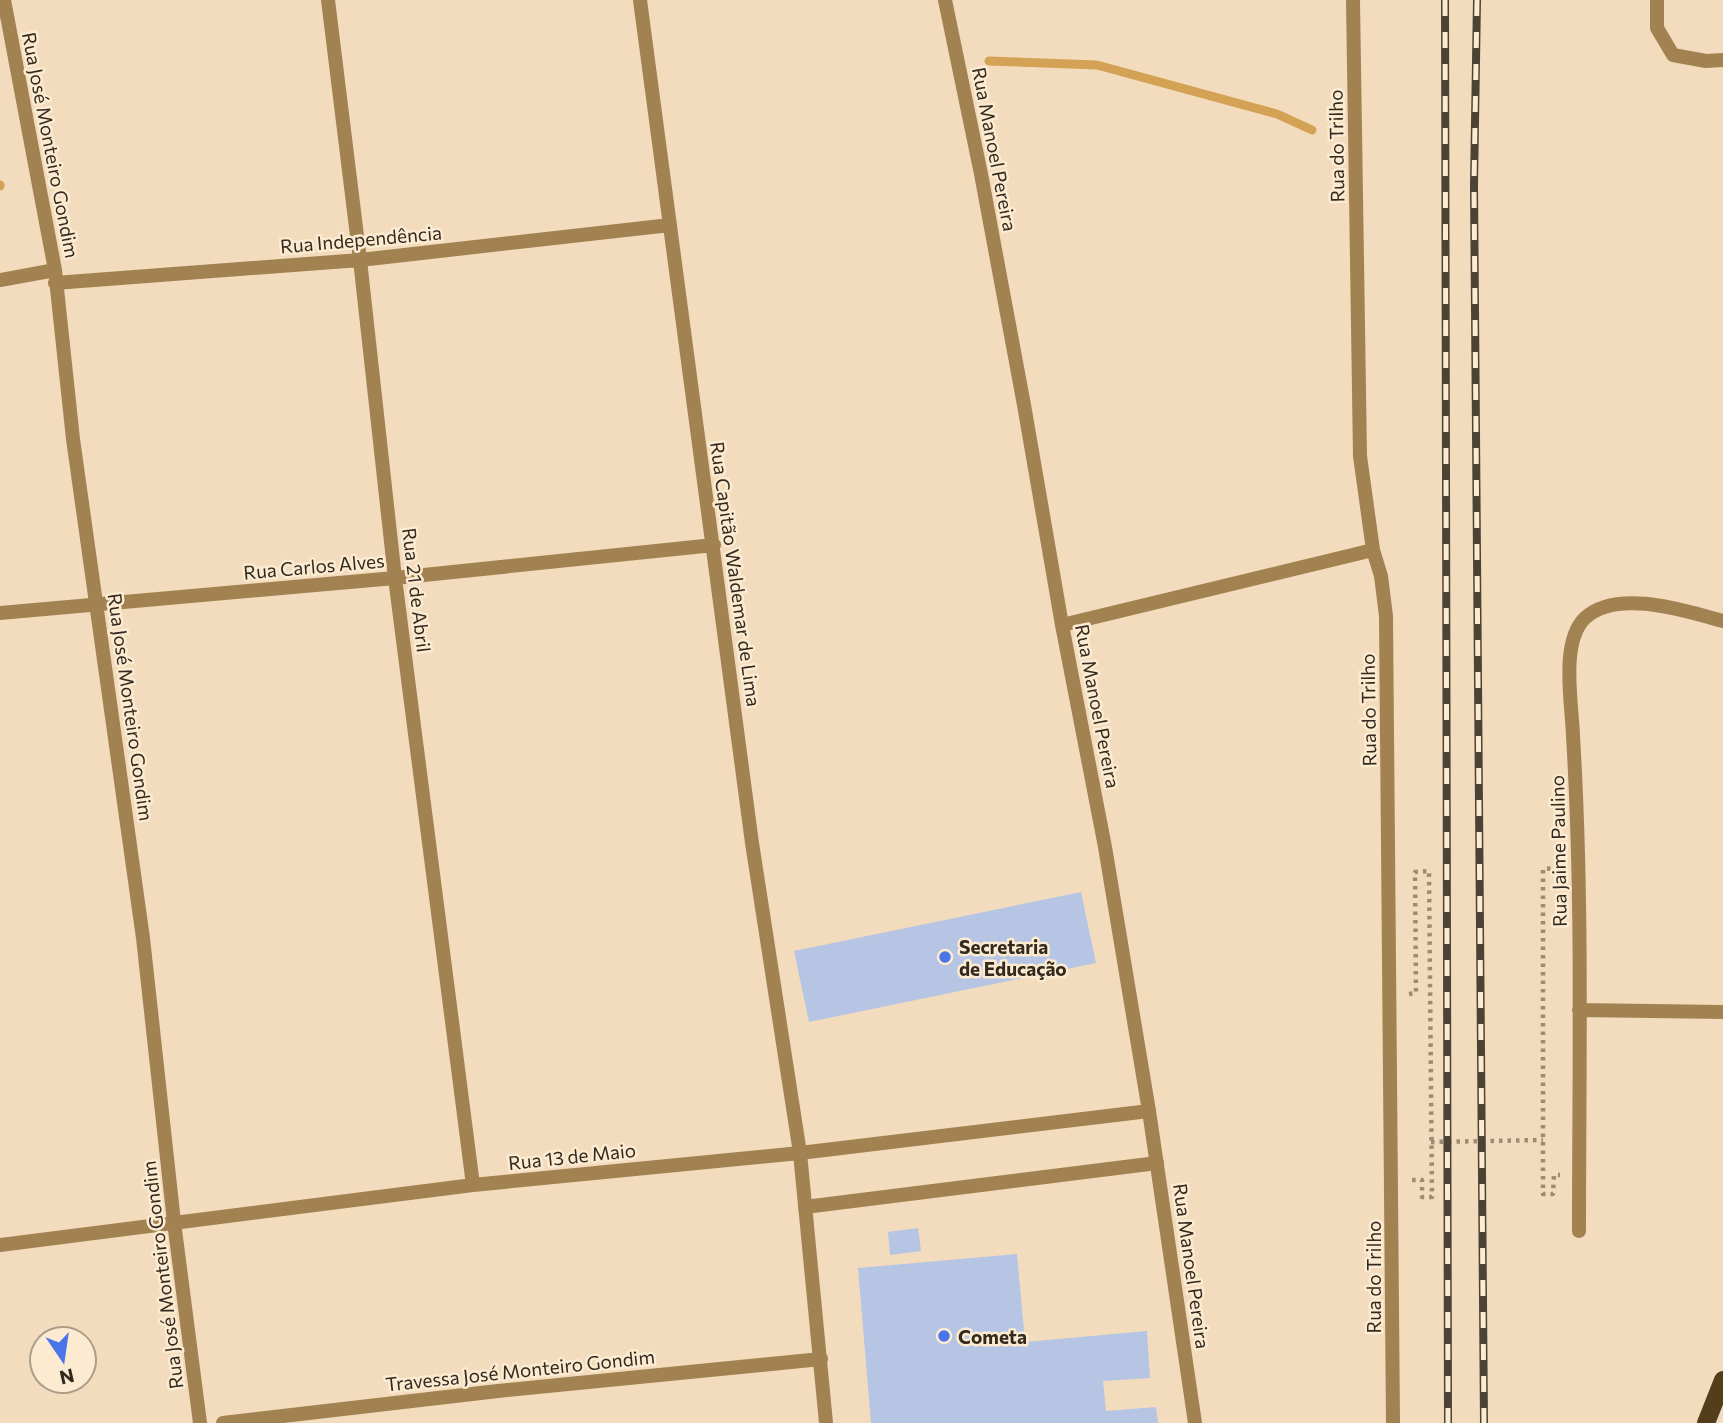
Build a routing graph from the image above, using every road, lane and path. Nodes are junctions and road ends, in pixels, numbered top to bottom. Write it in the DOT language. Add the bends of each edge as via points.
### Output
graph roads {
  1 [pos="4,0"];
  2 [pos="328,0"];
  3 [pos="640,0"];
  4 [pos="945,0"];
  5 [pos="1353,0"];
  6 [pos="1657,0"];
  7 [pos="1723,60"];
  8 [pos="670,225"];
  9 [pos="360,260"];
  10 [pos="55,276"];
  11 [pos="0,279"];
  12 [pos="714,545"];
  13 [pos="1373,550"];
  14 [pos="395,578"];
  15 [pos="97,605"];
  16 [pos="0,613"];
  17 [pos="1723,621"];
  18 [pos="1062,625"];
  19 [pos="1562,868"];
  20 [pos="1416,993"];
  21 [pos="1578,1010"];
  22 [pos="1723,1012"];
  23 [pos="1149,1111"];
  24 [pos="1543,1140"];
  25 [pos="1431,1142"];
  26 [pos="800,1153"];
  27 [pos="1157,1163"];
  28 [pos="1554,1175"];
  29 [pos="1422,1180"];
  30 [pos="473,1185"];
  31 [pos="805,1207"];
  32 [pos="174,1222"];
  33 [pos="1579,1231"];
  34 [pos="0,1245"];
  35 [pos="821,1359"];
  36 [pos="1723,1380"];
  37 [pos="200,1423"];
  38 [pos="223,1423"];
  39 [pos="826,1423"];
  40 [pos="1195,1423"];
  41 [pos="1393,1423"];
  42 [pos="1706,1423"];
  1 -- 10 [label="street, Rua José Monteiro Gondim"];
  2 -- 9 [label="street, Rua 21 de Abril"];
  3 -- 8 [label="street, Rua Capitão Waldemar de Lima"];
  4 -- 18 [label="street, Rua Manoel Pereira" via="984,187"];
  5 -- 13 [label="street, Rua do Trilho" via="1360,456"];
  6 -- 7 [label="street" via="1657,28 1673,55"];
  8 -- 9 [label="street, Rua Independência"];
  8 -- 12 [label="street, Rua Capitão Waldemar de Lima"];
  9 -- 10 [label="street, Rua Independência"];
  9 -- 14 [label="street, Rua 21 de Abril"];
  10 -- 11 [label="street, Rua Independência"];
  10 -- 15 [label="street, Rua José Monteiro Gondim"];
  12 -- 14 [label="street, Rua Carlos Alves"];
  12 -- 26 [label="street, Rua Capitão Waldemar de Lima" via="752,843"];
  13 -- 18 [label="street"];
  13 -- 41 [label="street, Rua do Trilho" via="1386,616"];
  14 -- 15 [label="street, Rua Carlos Alves"];
  14 -- 30 [label="street, Rua 21 de Abril"];
  15 -- 16 [label="street, Rua Carlos Alves"];
  15 -- 32 [label="street, Rua José Monteiro Gondim" via="143,938"];
  17 -- 21 [label="street, Rua Jaime Paulino" via="1666,606 1626,603 1598,608 1573,636"];
  18 -- 23 [label="street, Rua Manoel Pereira"];
  19 -- 24 [label="path" via="1544,869"];
  20 -- 25 [label="path" via="1415,872 1429,872"];
  21 -- 22 [label="street"];
  21 -- 33 [label="street, Rua Jaime Paulino"];
  23 -- 26 [label="street, Rua 13 de Maio"];
  23 -- 27 [label="street, Rua Manoel Pereira"];
  24 -- 25 [label="path"];
  24 -- 28 [label="path" via="1543,1195 1553,1194"];
  25 -- 29 [label="path" via="1432,1197 1422,1198"];
  26 -- 30 [label="street, Rua 13 de Maio"];
  26 -- 31 [label="street, Rua Capitão Waldemar de Lima"];
  27 -- 31 [label="street"];
  27 -- 40 [label="street, Rua Manoel Pereira"];
  30 -- 32 [label="street, Rua 13 de Maio"];
  31 -- 35 [label="street, Rua Capitão Waldemar de Lima"];
  32 -- 34 [label="street, Rua 13 de Maio"];
  32 -- 37 [label="street, Rua José Monteiro Gondim"];
  35 -- 38 [label="street, Travessa José Monteiro Gondim"];
  35 -- 39 [label="street, Rua Capitão Waldemar de Lima"];
  36 -- 42 [label="main road"];
}
